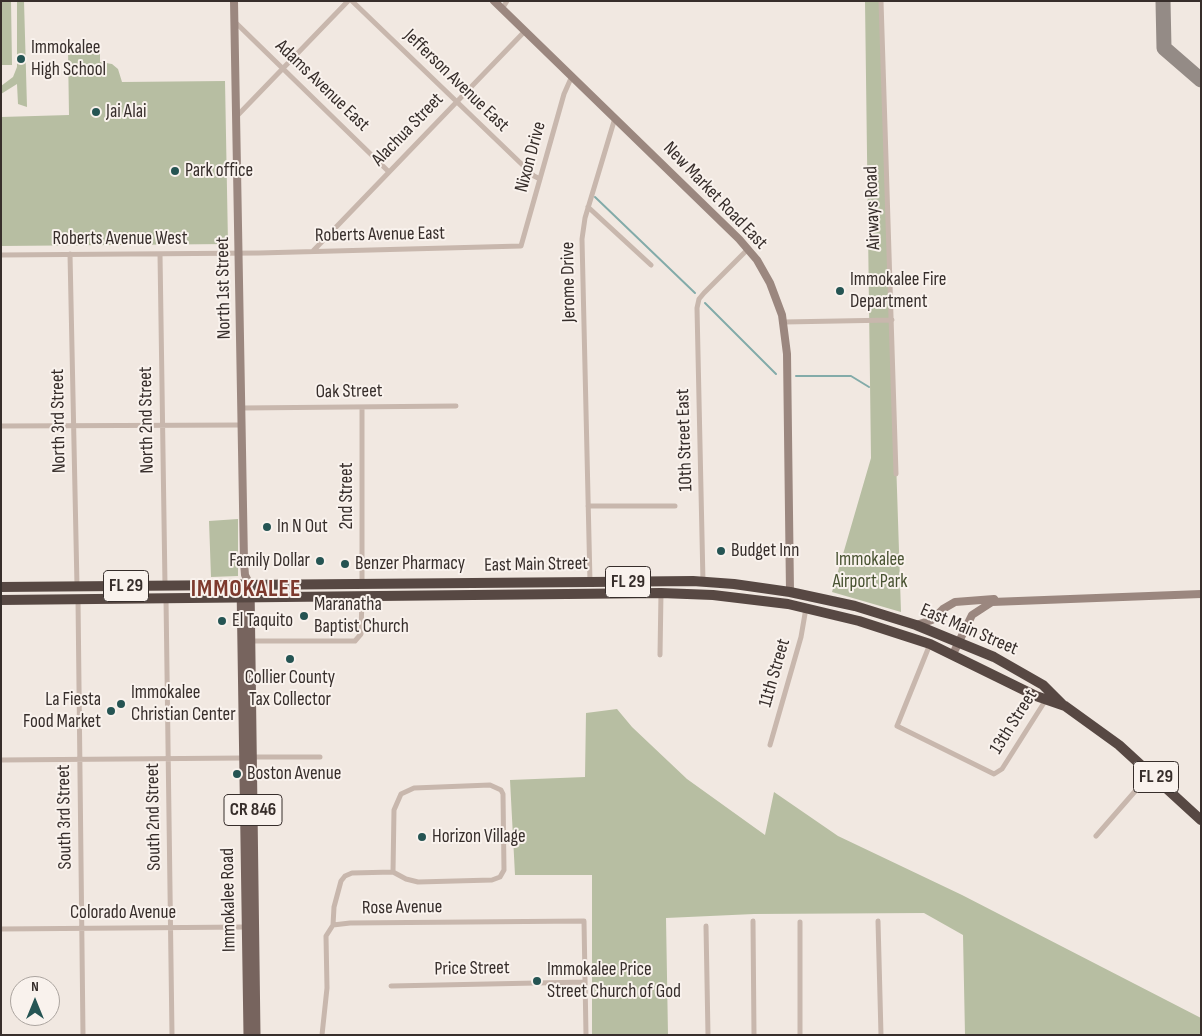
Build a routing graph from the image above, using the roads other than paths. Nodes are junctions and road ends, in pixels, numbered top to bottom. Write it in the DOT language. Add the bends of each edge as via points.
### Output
graph roads {
  1 [pos="234,1"];
  2 [pos="350,1"];
  3 [pos="494,1"];
  4 [pos="508,1"];
  5 [pos="881,1"];
  6 [pos="502,9"];
  7 [pos="234,21"];
  8 [pos="525,31"];
  9 [pos="283,69"];
  10 [pos="572,76"];
  11 [pos="456,102"];
  12 [pos="236,117"];
  13 [pos="615,118"];
  14 [pos="389,172"];
  15 [pos="540,179"];
  16 [pos="588,207"];
  17 [pos="521,246"];
  18 [pos="748,249"];
  19 [pos="313,251"];
  20 [pos="239,253"];
  21 [pos="70,254"];
  22 [pos="160,254"];
  23 [pos="1,255"];
  24 [pos="651,265"];
  25 [pos="892,320"];
  26 [pos="784,322"];
  27 [pos="456,406"];
  28 [pos="362,407"];
  29 [pos="242,408"];
  30 [pos="242,424"];
  31 [pos="163,425"];
  32 [pos="1,426"];
  33 [pos="74,426"];
  34 [pos="896,474"];
  35 [pos="588,506"];
  36 [pos="675,506"];
  37 [pos="245,581"];
  38 [pos="590,582"];
  39 [pos="703,582"];
  40 [pos="362,584"];
  41 [pos="77,586"];
  42 [pos="165,586"];
  43 [pos="1,589"];
  44 [pos="790,592"];
  45 [pos="590,593"];
  46 [pos="661,593"];
  47 [pos="1201,594"];
  48 [pos="362,595"];
  49 [pos="245,597"];
  50 [pos="166,598"];
  51 [pos="78,599"];
  52 [pos="1,600"];
  53 [pos="1008,600"];
  54 [pos="788,604"];
  55 [pos="806,608"];
  56 [pos="916,625"];
  57 [pos="250,641"];
  58 [pos="958,641"];
  59 [pos="930,644"];
  60 [pos="953,654"];
  61 [pos="660,655"];
  62 [pos="246,676"];
  63 [pos="1048,696"];
  64 [pos="770,745"];
  65 [pos="248,757"];
  66 [pos="320,757"];
  67 [pos="80,759"];
  68 [pos="168,759"];
  69 [pos="1,760"];
  70 [pos="1152,773"];
  71 [pos="1201,820"];
  72 [pos="1096,836"];
  73 [pos="393,872"];
  74 [pos="753,921"];
  75 [pos="878,921"];
  76 [pos="800,922"];
  77 [pos="333,926"];
  78 [pos="706,926"];
  79 [pos="250,927"];
  80 [pos="82,928"];
  81 [pos="171,928"];
  82 [pos="1,929"];
  83 [pos="585,982"];
  84 [pos="391,986"];
  85 [pos="83,1035"];
  86 [pos="172,1035"];
  87 [pos="248,1035"];
  88 [pos="256,1035"];
  89 [pos="322,1035"];
  90 [pos="586,1035"];
  91 [pos="708,1035"];
  92 [pos="754,1035"];
  93 [pos="800,1035"];
  94 [pos="881,1035"];
  1 -- 7 [label="main road, North 1st Street"];
  2 -- 9 [label="street"];
  2 -- 11 [label="street, Jefferson Avenue East"];
  3 -- 6 [label="main road, New Market Road East"];
  4 -- 6 [label="street"];
  5 -- 25 [label="street, Airways Road"];
  6 -- 8 [label="main road, New Market Road East"];
  7 -- 9 [label="street, Adams Avenue East"];
  7 -- 12 [label="main road, North 1st Street"];
  8 -- 10 [label="main road, New Market Road East"];
  8 -- 11 [label="street, Alachua Street"];
  9 -- 12 [label="street"];
  9 -- 14 [label="street, Adams Avenue East"];
  10 -- 13 [label="main road, New Market Road East"];
  10 -- 15 [label="street, Nixon Drive"];
  11 -- 14 [label="street, Alachua Street"];
  11 -- 15 [label="street, Jefferson Avenue East"];
  12 -- 20 [label="main road, North 1st Street"];
  13 -- 16 [label="street, Jerome Drive"];
  13 -- 18 [label="main road, New Market Road East"];
  14 -- 19 [label="street, Alachua Street"];
  15 -- 17 [label="street, Nixon Drive"];
  16 -- 24 [label="street"];
  16 -- 35 [label="street, Jerome Drive" via="582,239"];
  17 -- 19 [label="street, Roberts Avenue East"];
  18 -- 26 [label="main road, New Market Road East" via="770,283"];
  18 -- 39 [label="street, 10th Street East" via="700,298 697,308"];
  19 -- 20 [label="street, Roberts Avenue East"];
  20 -- 22 [label="street, Roberts Avenue West"];
  20 -- 29 [label="main road, North 1st Street"];
  21 -- 22 [label="street, Roberts Avenue West"];
  21 -- 23 [label="street, Roberts Avenue West"];
  21 -- 33 [label="street, North 3rd Street"];
  22 -- 31 [label="street, North 2nd Street"];
  25 -- 26 [label="street"];
  25 -- 34 [label="street, Airways Road"];
  26 -- 44 [label="main road, New Market Road East"];
  27 -- 28 [label="street, Oak Street"];
  28 -- 29 [label="street, Oak Street"];
  28 -- 40 [label="street, 2nd Street"];
  29 -- 30 [label="main road, North 1st Street"];
  30 -- 31 [label="street"];
  30 -- 37 [label="main road, North 1st Street"];
  31 -- 33 [label="street"];
  31 -- 42 [label="street, North 2nd Street"];
  32 -- 33 [label="street"];
  33 -- 41 [label="street, North 3rd Street"];
  35 -- 36 [label="street"];
  35 -- 38 [label="street, Jerome Drive"];
  37 -- 40 [label="highway, East Main Street / FL 29"];
  37 -- 42 [label="highway, FL 29"];
  37 -- 49 [label="main road, Immokalee Road / CR 846"];
  38 -- 39 [label="highway, East Main Street / FL 29"];
  38 -- 40 [label="highway, East Main Street / FL 29"];
  38 -- 45 [label="highway"];
  39 -- 44 [label="highway, East Main Street / FL 29"];
  40 -- 48 [label="highway"];
  41 -- 42 [label="highway, FL 29"];
  41 -- 43 [label="highway, FL 29"];
  41 -- 51 [label="highway"];
  44 -- 54 [label="highway"];
  44 -- 56 [label="highway, East Main Street / FL 29" via="855,606"];
  45 -- 46 [label="highway, East Main Street / FL 29"];
  45 -- 48 [label="highway, East Main Street / FL 29"];
  46 -- 54 [label="highway, East Main Street / FL 29"];
  46 -- 61 [label="street"];
  47 -- 53 [label="main road"];
  48 -- 49 [label="highway, East Main Street / FL 29"];
  48 -- 57 [label="street" via="361,634 355,641"];
  49 -- 50 [label="highway, FL 29"];
  49 -- 57 [label="main road, Immokalee Road / CR 846"];
  49 -- 62 [label="main road, Immokalee Road / CR 846"];
  50 -- 51 [label="highway, FL 29"];
  50 -- 68 [label="street, South 2nd Street"];
  51 -- 52 [label="highway, FL 29"];
  51 -- 67 [label="street, South 3rd Street"];
  53 -- 56 [label="main road" via="961,600 943,609 932,620"];
  53 -- 58 [label="main road" via="992,602 979,609 966,624"];
  54 -- 55 [label="highway, East Main Street / FL 29"];
  55 -- 59 [label="highway, East Main Street / FL 29" via="859,620"];
  55 -- 64 [label="street, 11th Street" via="801,637"];
  56 -- 58 [label="highway, East Main Street / FL 29"];
  57 -- 62 [label="main road, Immokalee Road / CR 846"];
  58 -- 60 [label="main road"];
  58 -- 63 [label="highway, East Main Street / FL 29" via="1010,666"];
  59 -- 60 [label="highway, East Main Street / FL 29"];
  59 -- 63 [label="street, 13th Street" via="897,726 994,774 1002,770"];
  60 -- 63 [label="highway, East Main Street / FL 29"];
  62 -- 65 [label="main road, Immokalee Road / CR 846"];
  63 -- 70 [label="highway, East Main Street / FL 29" via="1110,737"];
  65 -- 66 [label="street"];
  65 -- 68 [label="street"];
  65 -- 79 [label="main road, Immokalee Road / CR 846"];
  67 -- 68 [label="street"];
  67 -- 69 [label="street"];
  67 -- 80 [label="street, South 3rd Street"];
  68 -- 81 [label="street, South 2nd Street"];
  70 -- 71 [label="highway, East Main Street / FL 29"];
  70 -- 72 [label="street"];
  73 -- 73 [label="street" via="406,880 418,882 492,880 500,877 504,870 501,790 490,785 414,788 401,794 394,810"];
  73 -- 77 [label="street" via="345,876 334,907"];
  74 -- 92 [label="street"];
  75 -- 94 [label="street"];
  76 -- 93 [label="street"];
  77 -- 83 [label="street, Rose Avenue" via="350,923 584,921"];
  77 -- 89 [label="street" via="326,936 327,988"];
  78 -- 91 [label="street"];
  79 -- 81 [label="street, Colorado Avenue"];
  79 -- 87 [label="main road, Immokalee Road / CR 846"];
  79 -- 88 [label="main road, Immokalee Road / CR 846"];
  80 -- 81 [label="street, Colorado Avenue"];
  80 -- 82 [label="street, Colorado Avenue"];
  80 -- 85 [label="street, South 3rd Street"];
  81 -- 86 [label="street, South 2nd Street"];
  83 -- 84 [label="street, Price Street"];
  83 -- 90 [label="street"];
}
